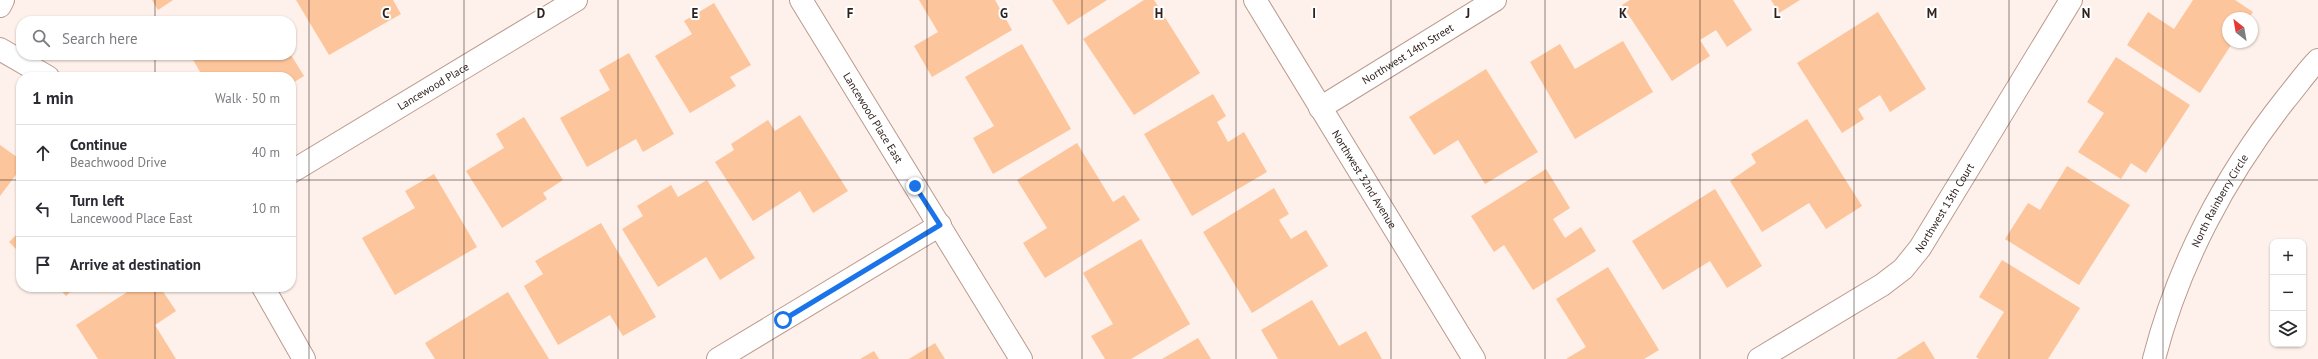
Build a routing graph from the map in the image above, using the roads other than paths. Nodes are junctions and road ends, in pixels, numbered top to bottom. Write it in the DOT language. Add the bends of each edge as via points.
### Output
graph roads {
  1 [pos="3,0"];
  2 [pos="576,0"];
  3 [pos="801,0"];
  4 [pos="1255,0"];
  5 [pos="1495,0"];
  6 [pos="2071,0"];
  7 [pos="0,6"];
  8 [pos="0,49"];
  9 [pos="16,58"];
  10 [pos="19,60"];
  11 [pos="2318,60"];
  12 [pos="39,72"];
  13 [pos="1320,108"];
  14 [pos="296,169"];
  15 [pos="940,225"];
  16 [pos="266,292"];
  17 [pos="304,359"];
  18 [pos="718,359"];
  19 [pos="1021,359"];
  20 [pos="1474,359"];
  21 [pos="1759,359"];
  22 [pos="2154,359"];
  1 -- 7 [label="street"];
  2 -- 14 [label="street, Lancewood Place"];
  3 -- 15 [label="street, Lancewood Place East"];
  4 -- 13 [label="street, Northwest 32nd Avenue"];
  5 -- 13 [label="street, Northwest 14th Street"];
  6 -- 21 [label="street, Northwest 13th Court" via="1920,248 1903,269 1882,285"];
  8 -- 9 [label="street"];
  10 -- 12 [label="street"];
  11 -- 22 [label="street, North Rainberry Circle" via="2261,131 2230,178 2191,253 2161,332"];
  13 -- 20 [label="street, Northwest 32nd Avenue"];
  15 -- 18 [label="street"];
  15 -- 19 [label="street, Lancewood Place East"];
  16 -- 17 [label="street"];
}
